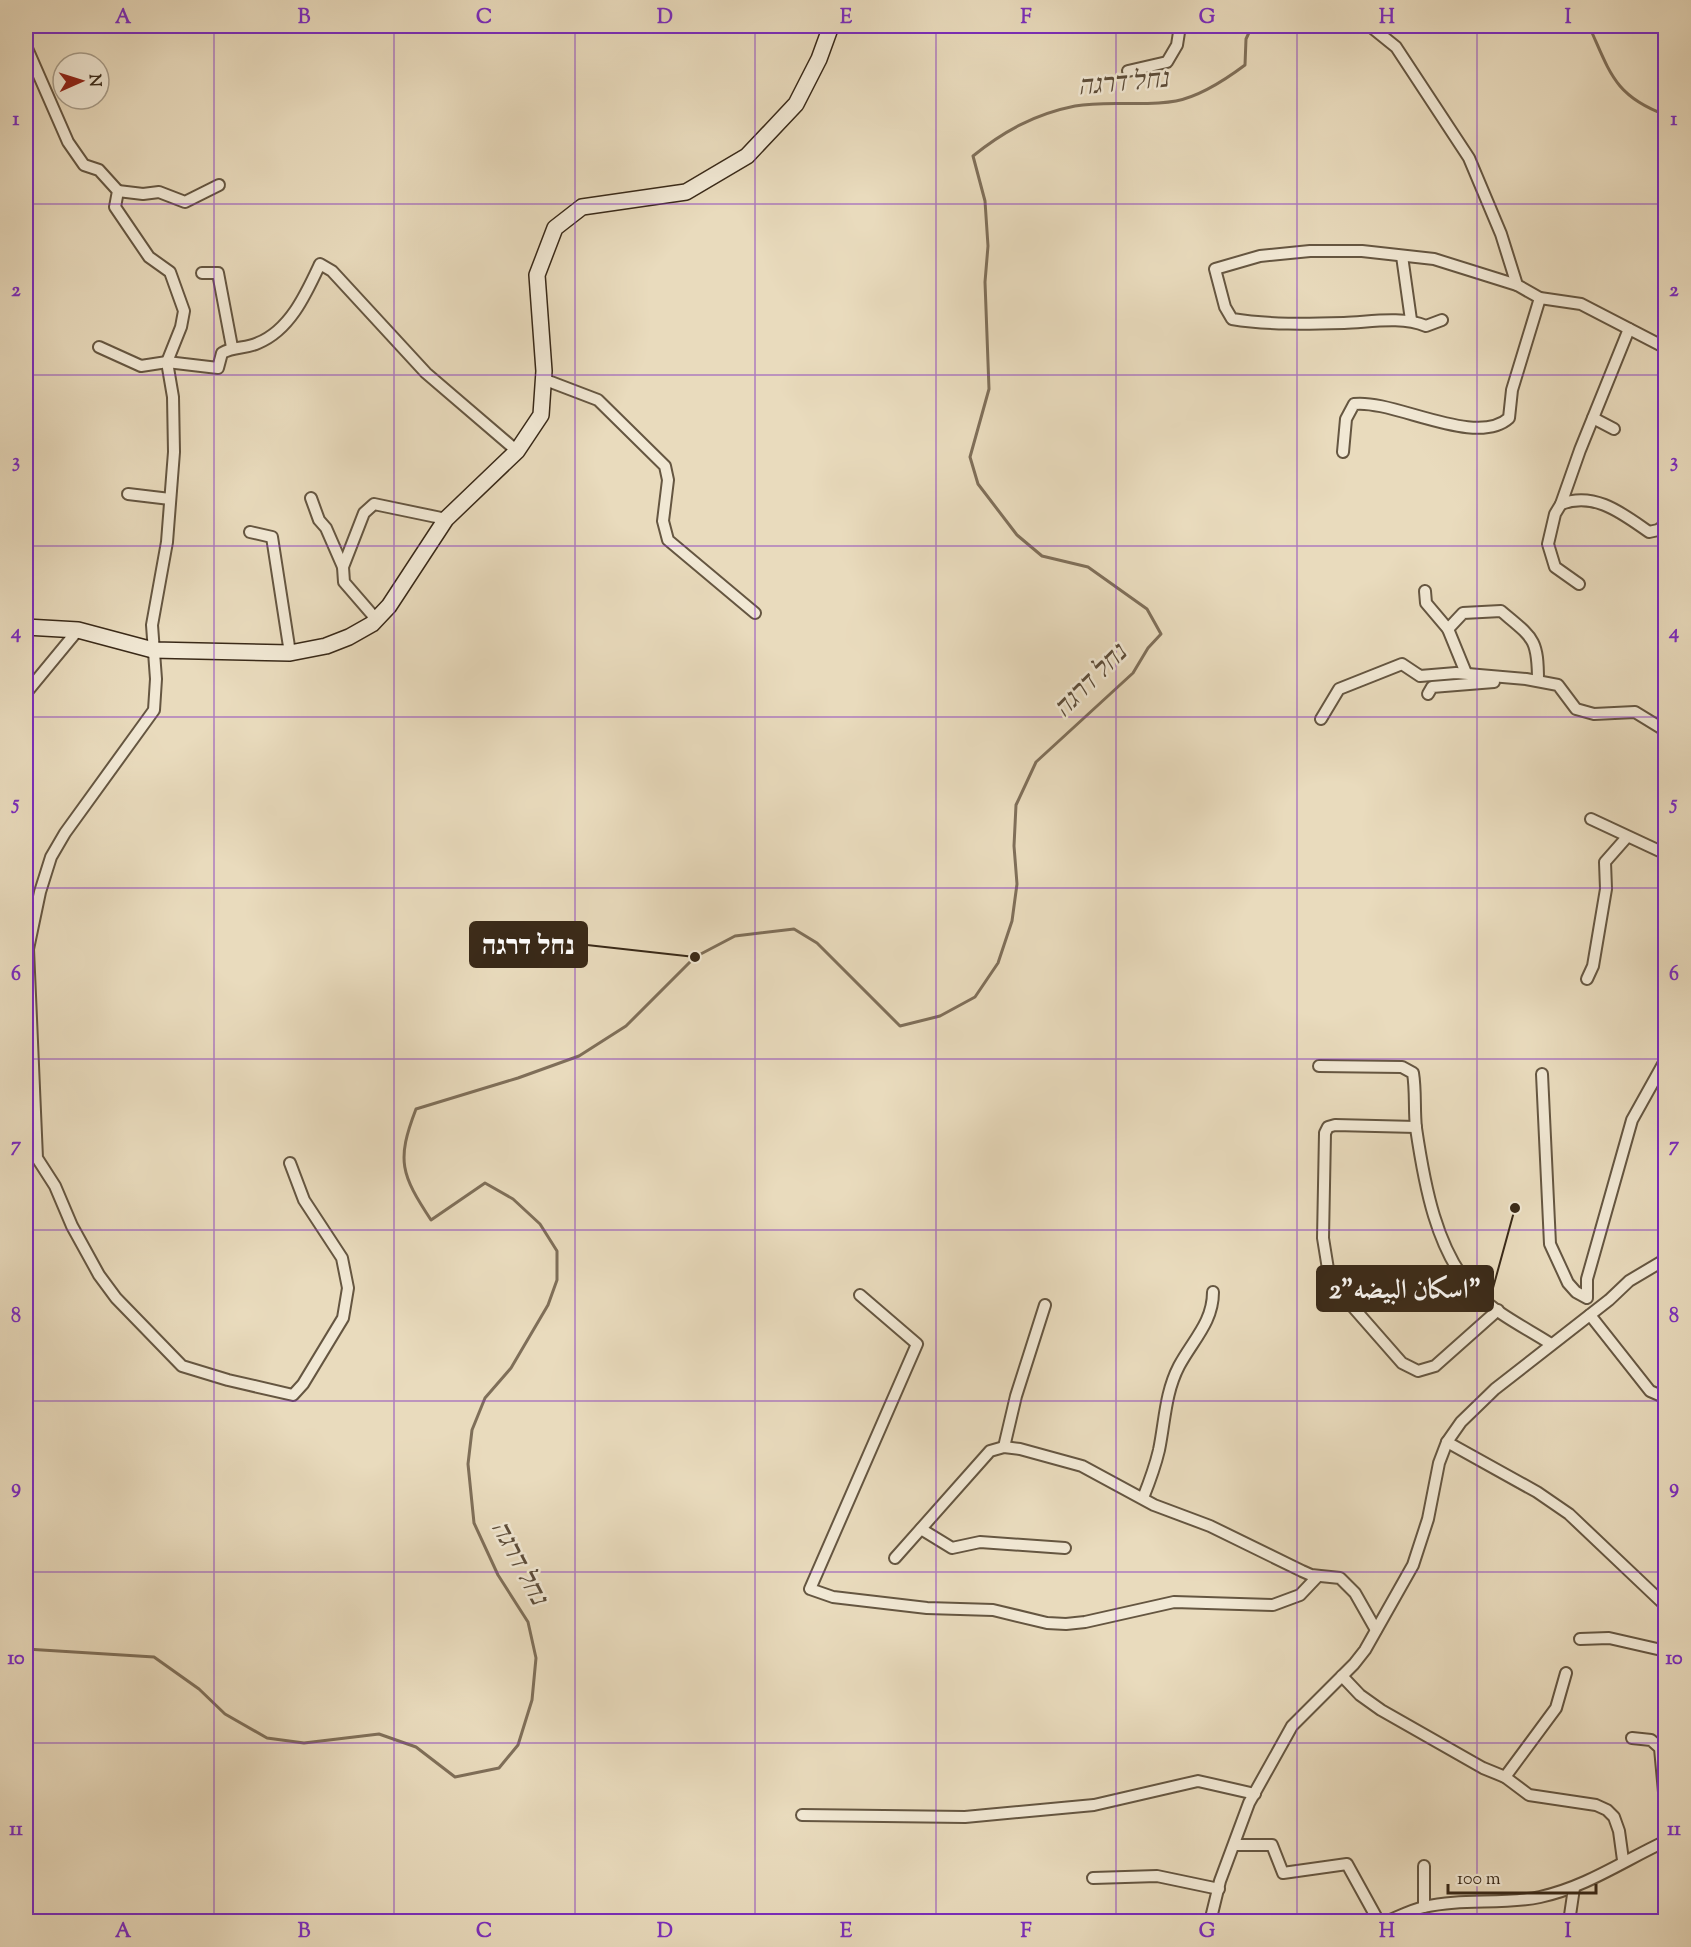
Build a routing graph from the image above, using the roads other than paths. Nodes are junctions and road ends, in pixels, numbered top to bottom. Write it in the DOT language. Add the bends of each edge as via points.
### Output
graph roads {
  1 [pos="831,26"];
  2 [pos="1180,26"];
  3 [pos="1371,26"];
  4 [pos="26,46"];
  5 [pos="1128,71"];
  6 [pos="219,185"];
  7 [pos="118,191"];
  8 [pos="1402,256"];
  9 [pos="202,273"];
  10 [pos="1517,285"];
  11 [pos="1540,298"];
  12 [pos="1411,320"];
  13 [pos="1442,320"];
  14 [pos="1629,329"];
  15 [pos="99,346"];
  16 [pos="232,347"];
  17 [pos="1665,348"];
  18 [pos="167,362"];
  19 [pos="543,379"];
  20 [pos="1593,418"];
  21 [pos="1614,429"];
  22 [pos="517,450"];
  23 [pos="1343,452"];
  24 [pos="128,494"];
  25 [pos="311,498"];
  26 [pos="170,499"];
  27 [pos="1562,504"];
  28 [pos="446,519"];
  29 [pos="1665,524"];
  30 [pos="250,532"];
  31 [pos="343,567"];
  32 [pos="1579,584"];
  33 [pos="1425,591"];
  34 [pos="755,613"];
  35 [pos="376,619"];
  36 [pos="26,627"];
  37 [pos="1448,629"];
  38 [pos="78,630"];
  39 [pos="153,650"];
  40 [pos="290,653"];
  41 [pos="1466,673"];
  42 [pos="1526,679"];
  43 [pos="1538,681"];
  44 [pos="26,693"];
  45 [pos="1428,693"];
  46 [pos="1321,719"];
  47 [pos="1665,731"];
  48 [pos="1591,819"];
  49 [pos="1627,837"];
  50 [pos="1665,854"];
  51 [pos="1587,980"];
  52 [pos="1665,1059"];
  53 [pos="1319,1066"];
  54 [pos="1542,1074"];
  55 [pos="1416,1127"];
  56 [pos="31,1157"];
  57 [pos="290,1163"];
  58 [pos="1665,1259"];
  59 [pos="1213,1292"];
  60 [pos="860,1295"];
  61 [pos="1045,1305"];
  62 [pos="1498,1310"];
  63 [pos="1590,1315"];
  64 [pos="1551,1344"];
  65 [pos="1665,1398"];
  66 [pos="1447,1442"];
  67 [pos="1004,1447"];
  68 [pos="1143,1498"];
  69 [pos="1665,1508"];
  70 [pos="1665,1521"];
  71 [pos="921,1529"];
  72 [pos="1065,1548"];
  73 [pos="895,1558"];
  74 [pos="1318,1576"];
  75 [pos="1665,1606"];
  76 [pos="1376,1630"];
  77 [pos="1580,1639"];
  78 [pos="1665,1651"];
  79 [pos="1566,1673"];
  80 [pos="1342,1676"];
  81 [pos="1632,1738"];
  82 [pos="1505,1777"];
  83 [pos="1255,1794"];
  84 [pos="1665,1814"];
  85 [pos="802,1815"];
  86 [pos="1665,1840"];
  87 [pos="1236,1845"];
  88 [pos="1623,1860"];
  89 [pos="1424,1866"];
  90 [pos="1094,1878"];
  91 [pos="1219,1888"];
  92 [pos="1574,1888"];
  93 [pos="1424,1907"];
  94 [pos="1210,1922"];
  95 [pos="1379,1922"];
  96 [pos="1385,1922"];
  97 [pos="1569,1922"];
  1 -- 19 [label="street" via="796,104 747,156 686,192 582,207 555,228 537,276"];
  2 -- 5 [label="street" via="1177,45 1167,62"];
  3 -- 10 [label="street" via="1396,46 1469,158"];
  4 -- 7 [label="street" via="68,142 84,165 99,170"];
  6 -- 7 [label="street" via="185,202 159,192"];
  7 -- 18 [label="street" via="115,207 149,257 170,272 184,311"];
  8 -- 10 [label="street" via="1434,259"];
  8 -- 12 [label="street"];
  8 -- 12 [label="street" via="1310,251 1260,256 1215,269 1232,319 1340,323"];
  9 -- 16 [label="street" via="218,273"];
  10 -- 11 [label="street"];
  11 -- 14 [label="street" via="1581,304"];
  11 -- 23 [label="street" via="1512,390 1509,418 1502,425 1492,428 1433,421 1366,402 1354,404 1346,420"];
  12 -- 13 [label="street" via="1426,326"];
  14 -- 17 [label="street"];
  14 -- 20 [label="street"];
  15 -- 18 [label="street" via="141,366"];
  16 -- 18 [label="street" via="222,353 218,368"];
  16 -- 22 [label="street" via="251,346 272,338 302,302 320,264 332,271 426,373"];
  18 -- 26 [label="street" via="173,398"];
  19 -- 22 [label="street" via="541,415"];
  19 -- 34 [label="street" via="598,400 665,466 668,480 663,521 668,540"];
  20 -- 21 [label="street"];
  20 -- 27 [label="street"];
  22 -- 28 [label="street"];
  24 -- 26 [label="street"];
  25 -- 31 [label="street"];
  26 -- 39 [label="street" via="152,625"];
  27 -- 29 [label="street" via="1574,499 1608,505 1650,532"];
  27 -- 32 [label="street" via="1555,514 1548,544 1555,567"];
  28 -- 31 [label="street" via="374,504 364,513"];
  28 -- 35 [label="street"];
  30 -- 40 [label="street" via="272,537"];
  31 -- 35 [label="street" via="344,582"];
  33 -- 37 [label="street" via="1426,603"];
  35 -- 40 [label="street" via="349,637"];
  36 -- 38 [label="street"];
  37 -- 41 [label="street"];
  37 -- 43 [label="street" via="1463,613 1501,611 1532,638 1538,655"];
  38 -- 39 [label="street"];
  38 -- 44 [label="street"];
  39 -- 40 [label="street"];
  39 -- 56 [label="street" via="155,688 151,718 65,833 51,857 40,892 28,949"];
  41 -- 42 [label="street"];
  41 -- 46 [label="street" via="1420,676 1402,664 1339,689"];
  42 -- 43 [label="street"];
  42 -- 45 [label="street" via="1514,684 1449,684 1432,687"];
  43 -- 47 [label="street" via="1558,685 1576,709 1594,714 1635,712"];
  48 -- 49 [label="street"];
  49 -- 50 [label="street"];
  49 -- 51 [label="street" via="1605,862 1606,889 1593,966"];
  52 -- 54 [label="street" via="1632,1120 1587,1279 1587,1298 1568,1283 1550,1244"];
  53 -- 55 [label="street" via="1408,1068 1415,1081"];
  55 -- 62 [label="street" via="1435,1217 1450,1258 1475,1292"];
  55 -- 62 [label="street" via="1335,1125 1324,1133 1323,1238 1328,1269 1345,1298 1402,1363 1418,1371 1435,1366"];
  56 -- 57 [label="street" via="55,1186 99,1275 182,1366 293,1395 343,1318 348,1288 342,1258 304,1200"];
  58 -- 63 [label="street" via="1629,1281"];
  59 -- 68 [label="street" via="1207,1322 1179,1366 1168,1396 1158,1453"];
  60 -- 74 [label="street" via="917,1344 810,1589 833,1597 927,1608 993,1610 1066,1624 1174,1602 1273,1605 1300,1595"];
  61 -- 67 [label="street"];
  62 -- 64 [label="street"];
  63 -- 64 [label="street"];
  63 -- 65 [label="street" via="1650,1390"];
  64 -- 66 [label="street" via="1478,1405"];
  66 -- 75 [label="street" via="1569,1514"];
  66 -- 76 [label="street" via="1413,1564"];
  67 -- 68 [label="street" via="1082,1466"];
  67 -- 71 [label="street" via="990,1451"];
  68 -- 74 [label="street"];
  69 -- 70 [label="street"];
  71 -- 72 [label="street" via="952,1548 980,1542"];
  71 -- 73 [label="street"];
  74 -- 76 [label="street" via="1332,1575 1348,1584"];
  76 -- 80 [label="street" via="1365,1650"];
  77 -- 78 [label="street" via="1609,1638"];
  79 -- 82 [label="street" via="1556,1708"];
  80 -- 82 [label="street" via="1381,1710"];
  80 -- 83 [label="street" via="1292,1726"];
  81 -- 84 [label="street" via="1651,1740 1660,1748"];
  82 -- 88 [label="street" via="1529,1795 1606,1810 1617,1824"];
  83 -- 85 [label="street" via="1198,1781 1094,1805 965,1816"];
  83 -- 87 [label="street"];
  86 -- 88 [label="street"];
  87 -- 91 [label="street"];
  87 -- 95 [label="street" via="1272,1845 1283,1873 1347,1864"];
  88 -- 92 [label="street"];
  89 -- 93 [label="street"];
  90 -- 91 [label="street" via="1156,1876"];
  91 -- 94 [label="street"];
  92 -- 93 [label="street" via="1506,1902"];
  92 -- 97 [label="street"];
  93 -- 96 [label="street"];
}
